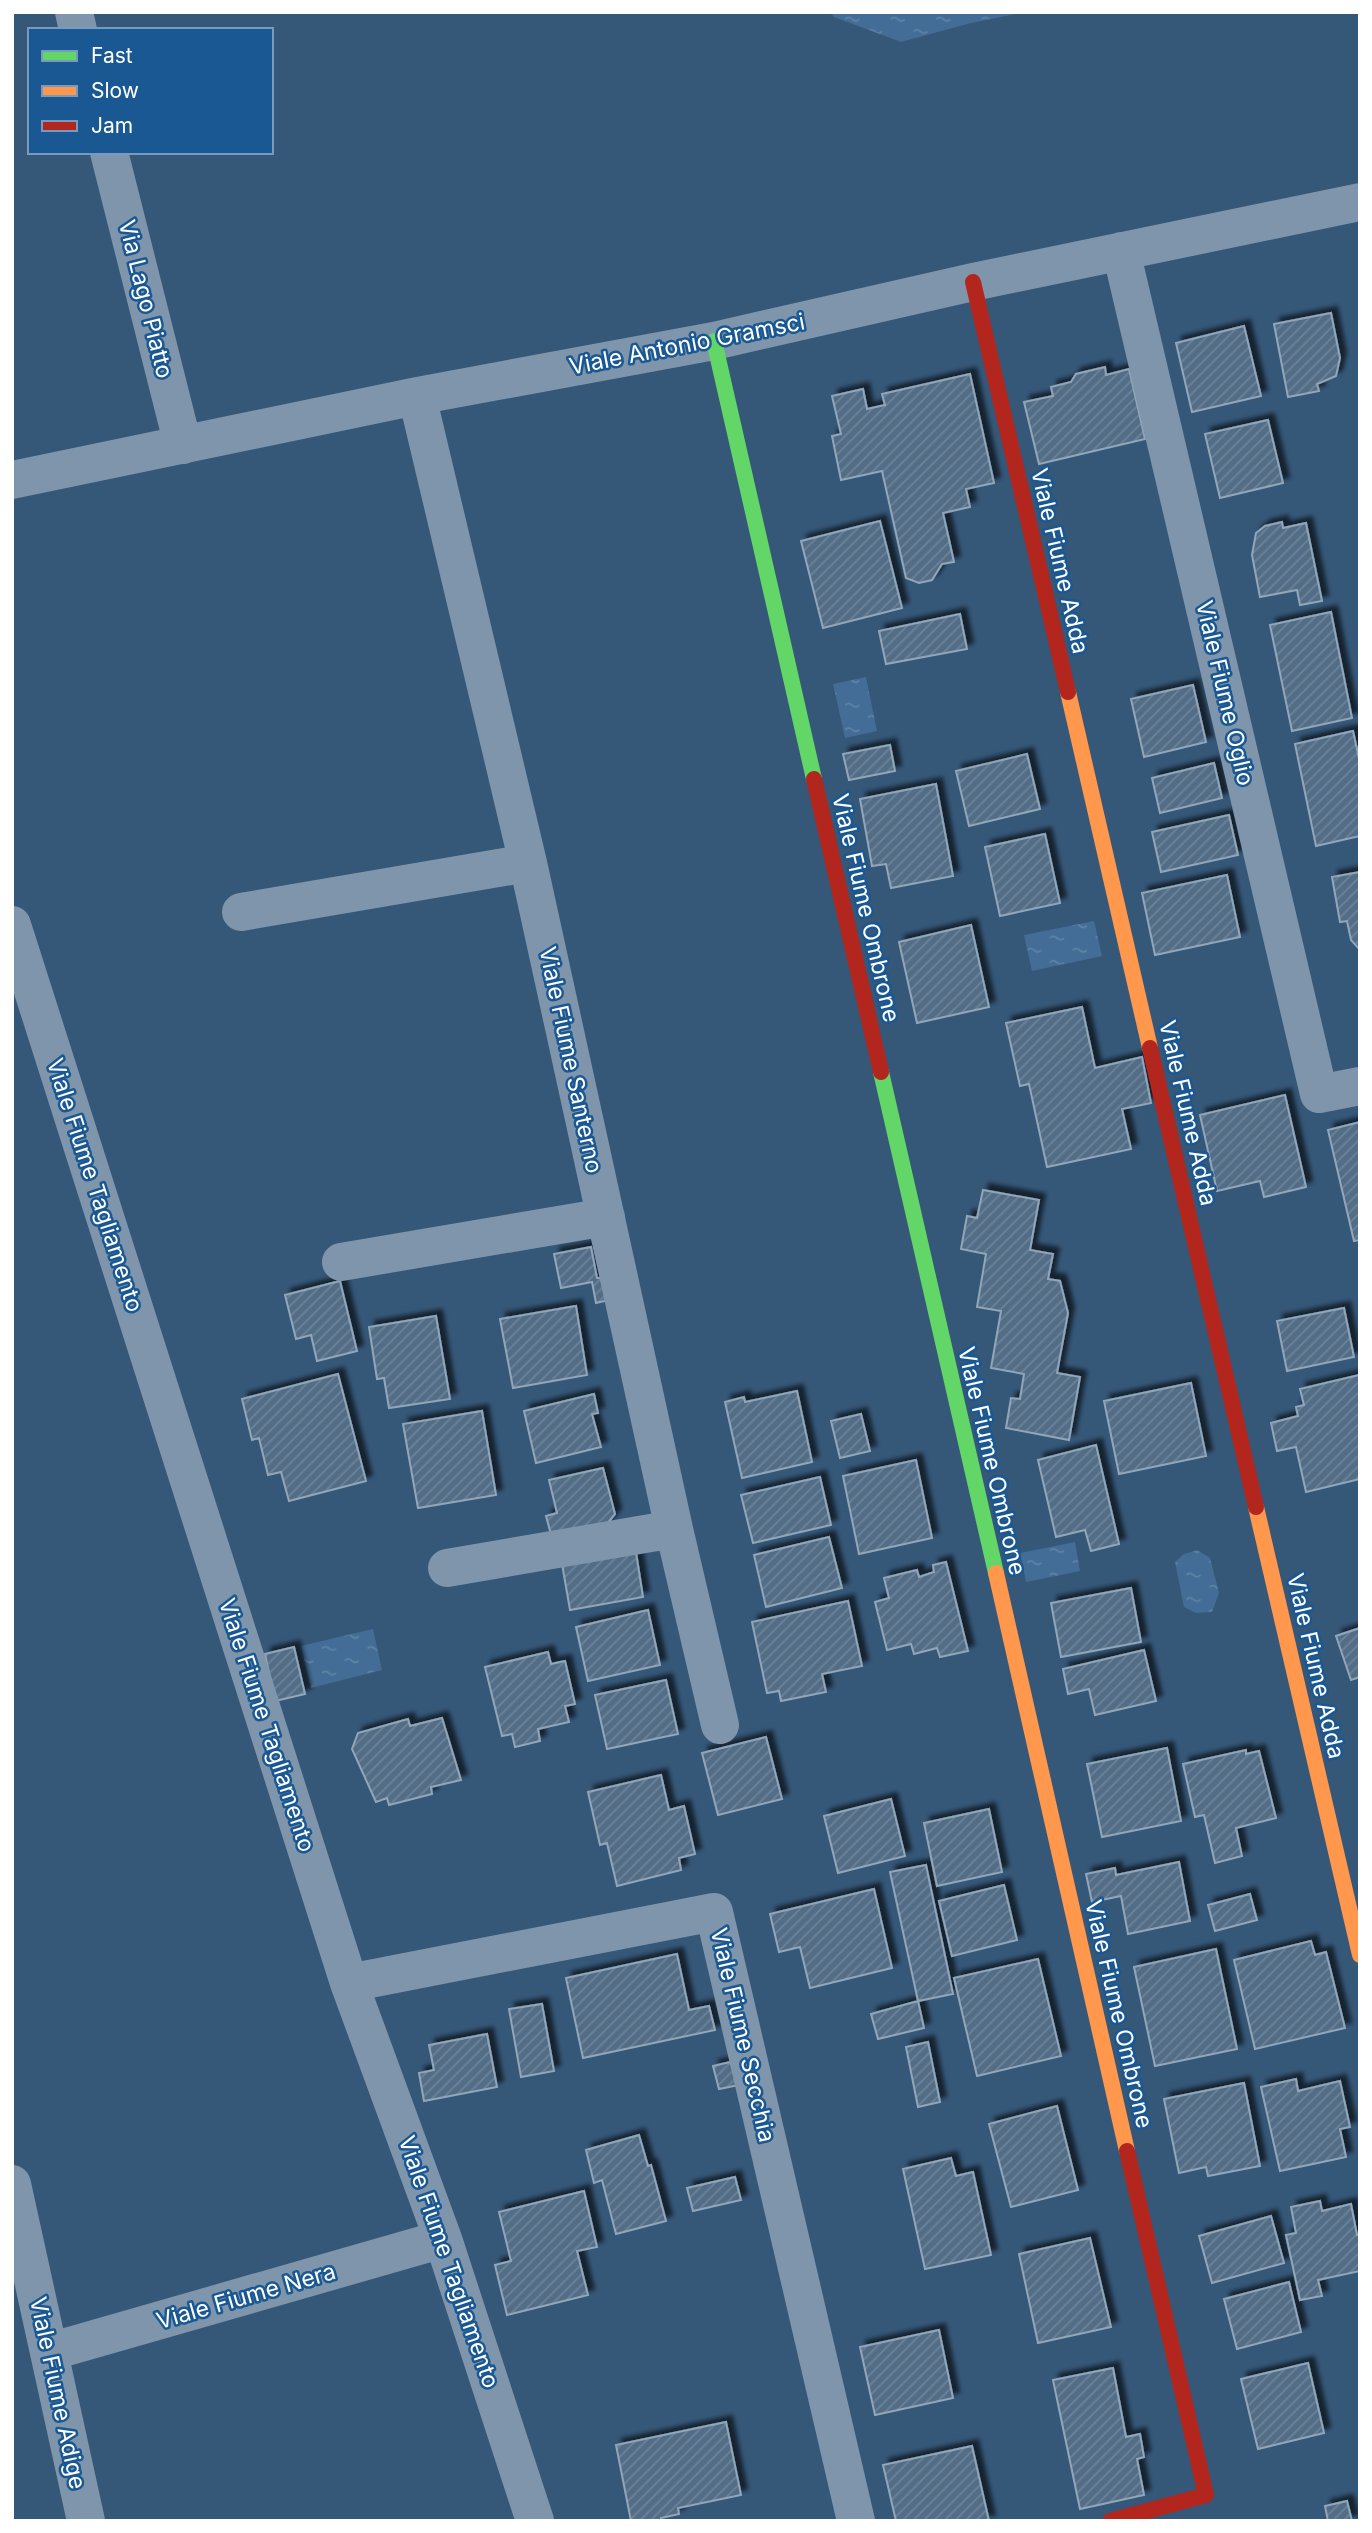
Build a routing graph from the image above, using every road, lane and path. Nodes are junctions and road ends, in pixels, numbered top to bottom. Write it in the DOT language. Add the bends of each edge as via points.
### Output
graph roads {
  1 [pos="110,154"];
  2 [pos="1360,202"];
  3 [pos="1121,251"];
  4 [pos="973,282"];
  5 [pos="714,341"];
  6 [pos="417,396"];
  7 [pos="183,445"];
  8 [pos="12,480"];
  9 [pos="528,863"];
  10 [pos="241,912"];
  11 [pos="12,925"];
  12 [pos="1360,1086"];
  13 [pos="606,1217"];
  14 [pos="341,1262"];
  15 [pos="674,1529"];
  16 [pos="447,1568"];
  17 [pos="720,1724"];
  18 [pos="1360,1955"];
  19 [pos="349,1983"];
  20 [pos="12,2184"];
  21 [pos="443,2239"];
  22 [pos="49,2353"];
  23 [pos="86,2521"];
  24 [pos="535,2521"];
  25 [pos="856,2521"];
  26 [pos="1110,2521"];
  1 -- 7 [label="street, Via Lago Piatto"];
  2 -- 3 [label="street, Viale Antonio Gramsci"];
  3 -- 4 [label="street, Viale Antonio Gramsci"];
  3 -- 12 [label="street, Viale Fiume Oglio" via="1319,1094"];
  4 -- 5 [label="street, Viale Antonio Gramsci"];
  4 -- 18 [label="street, Viale Fiume Adda"];
  5 -- 6 [label="street, Viale Antonio Gramsci"];
  5 -- 26 [label="street, Viale Fiume Ombrone" via="1206,2494"];
  6 -- 7 [label="street, Viale Antonio Gramsci"];
  6 -- 9 [label="street, Viale Fiume Santerno"];
  7 -- 8 [label="street, Viale Antonio Gramsci"];
  9 -- 10 [label="street"];
  9 -- 13 [label="street, Viale Fiume Santerno"];
  11 -- 19 [label="street, Viale Fiume Tagliamento"];
  13 -- 14 [label="street"];
  13 -- 15 [label="street, Viale Fiume Santerno"];
  15 -- 16 [label="street"];
  15 -- 17 [label="street, Viale Fiume Santerno"];
  19 -- 21 [label="street, Viale Fiume Tagliamento"];
  19 -- 25 [label="street, Viale Fiume Secchia" via="714,1912"];
  20 -- 22 [label="street, Viale Fiume Adige"];
  21 -- 22 [label="street, Viale Fiume Nera"];
  21 -- 24 [label="street, Viale Fiume Tagliamento"];
  22 -- 23 [label="street, Viale Fiume Adige"];
}
